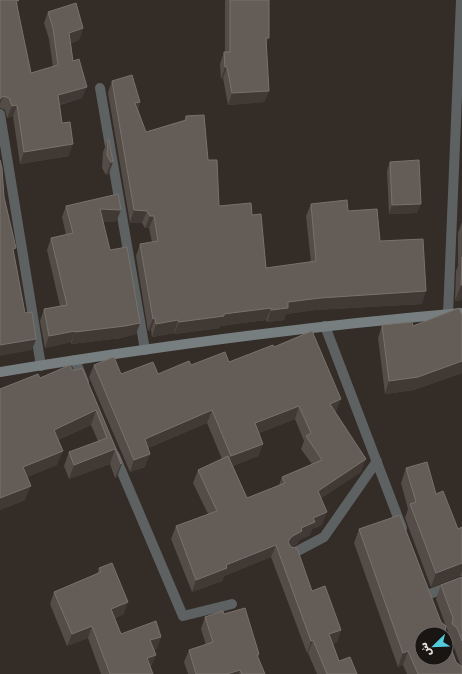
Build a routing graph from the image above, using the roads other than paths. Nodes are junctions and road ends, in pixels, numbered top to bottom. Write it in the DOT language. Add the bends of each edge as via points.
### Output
graph roads {
  1 [pos="461,0"];
  2 [pos="100,88"];
  3 [pos="0,114"];
  4 [pos="462,313"];
  5 [pos="448,314"];
  6 [pos="326,326"];
  7 [pos="145,350"];
  8 [pos="75,360"];
  9 [pos="41,366"];
  10 [pos="0,372"];
  11 [pos="87,389"];
  12 [pos="112,448"];
  13 [pos="377,461"];
  14 [pos="405,535"];
  15 [pos="290,555"];
  16 [pos="462,582"];
  17 [pos="232,604"];
  18 [pos="432,608"];
  1 -- 5 [label="street"];
  2 -- 7 [label="street"];
  3 -- 9 [label="street"];
  4 -- 5 [label="street"];
  5 -- 6 [label="street"];
  6 -- 7 [label="street"];
  6 -- 13 [label="street"];
  7 -- 8 [label="street"];
  8 -- 9 [label="street"];
  8 -- 11 [label="street"];
  9 -- 10 [label="street"];
  12 -- 17 [label="street" via="183,616"];
  13 -- 14 [label="street"];
  13 -- 15 [label="street" via="324,537"];
  16 -- 18 [label="street" via="426,591"];
}
